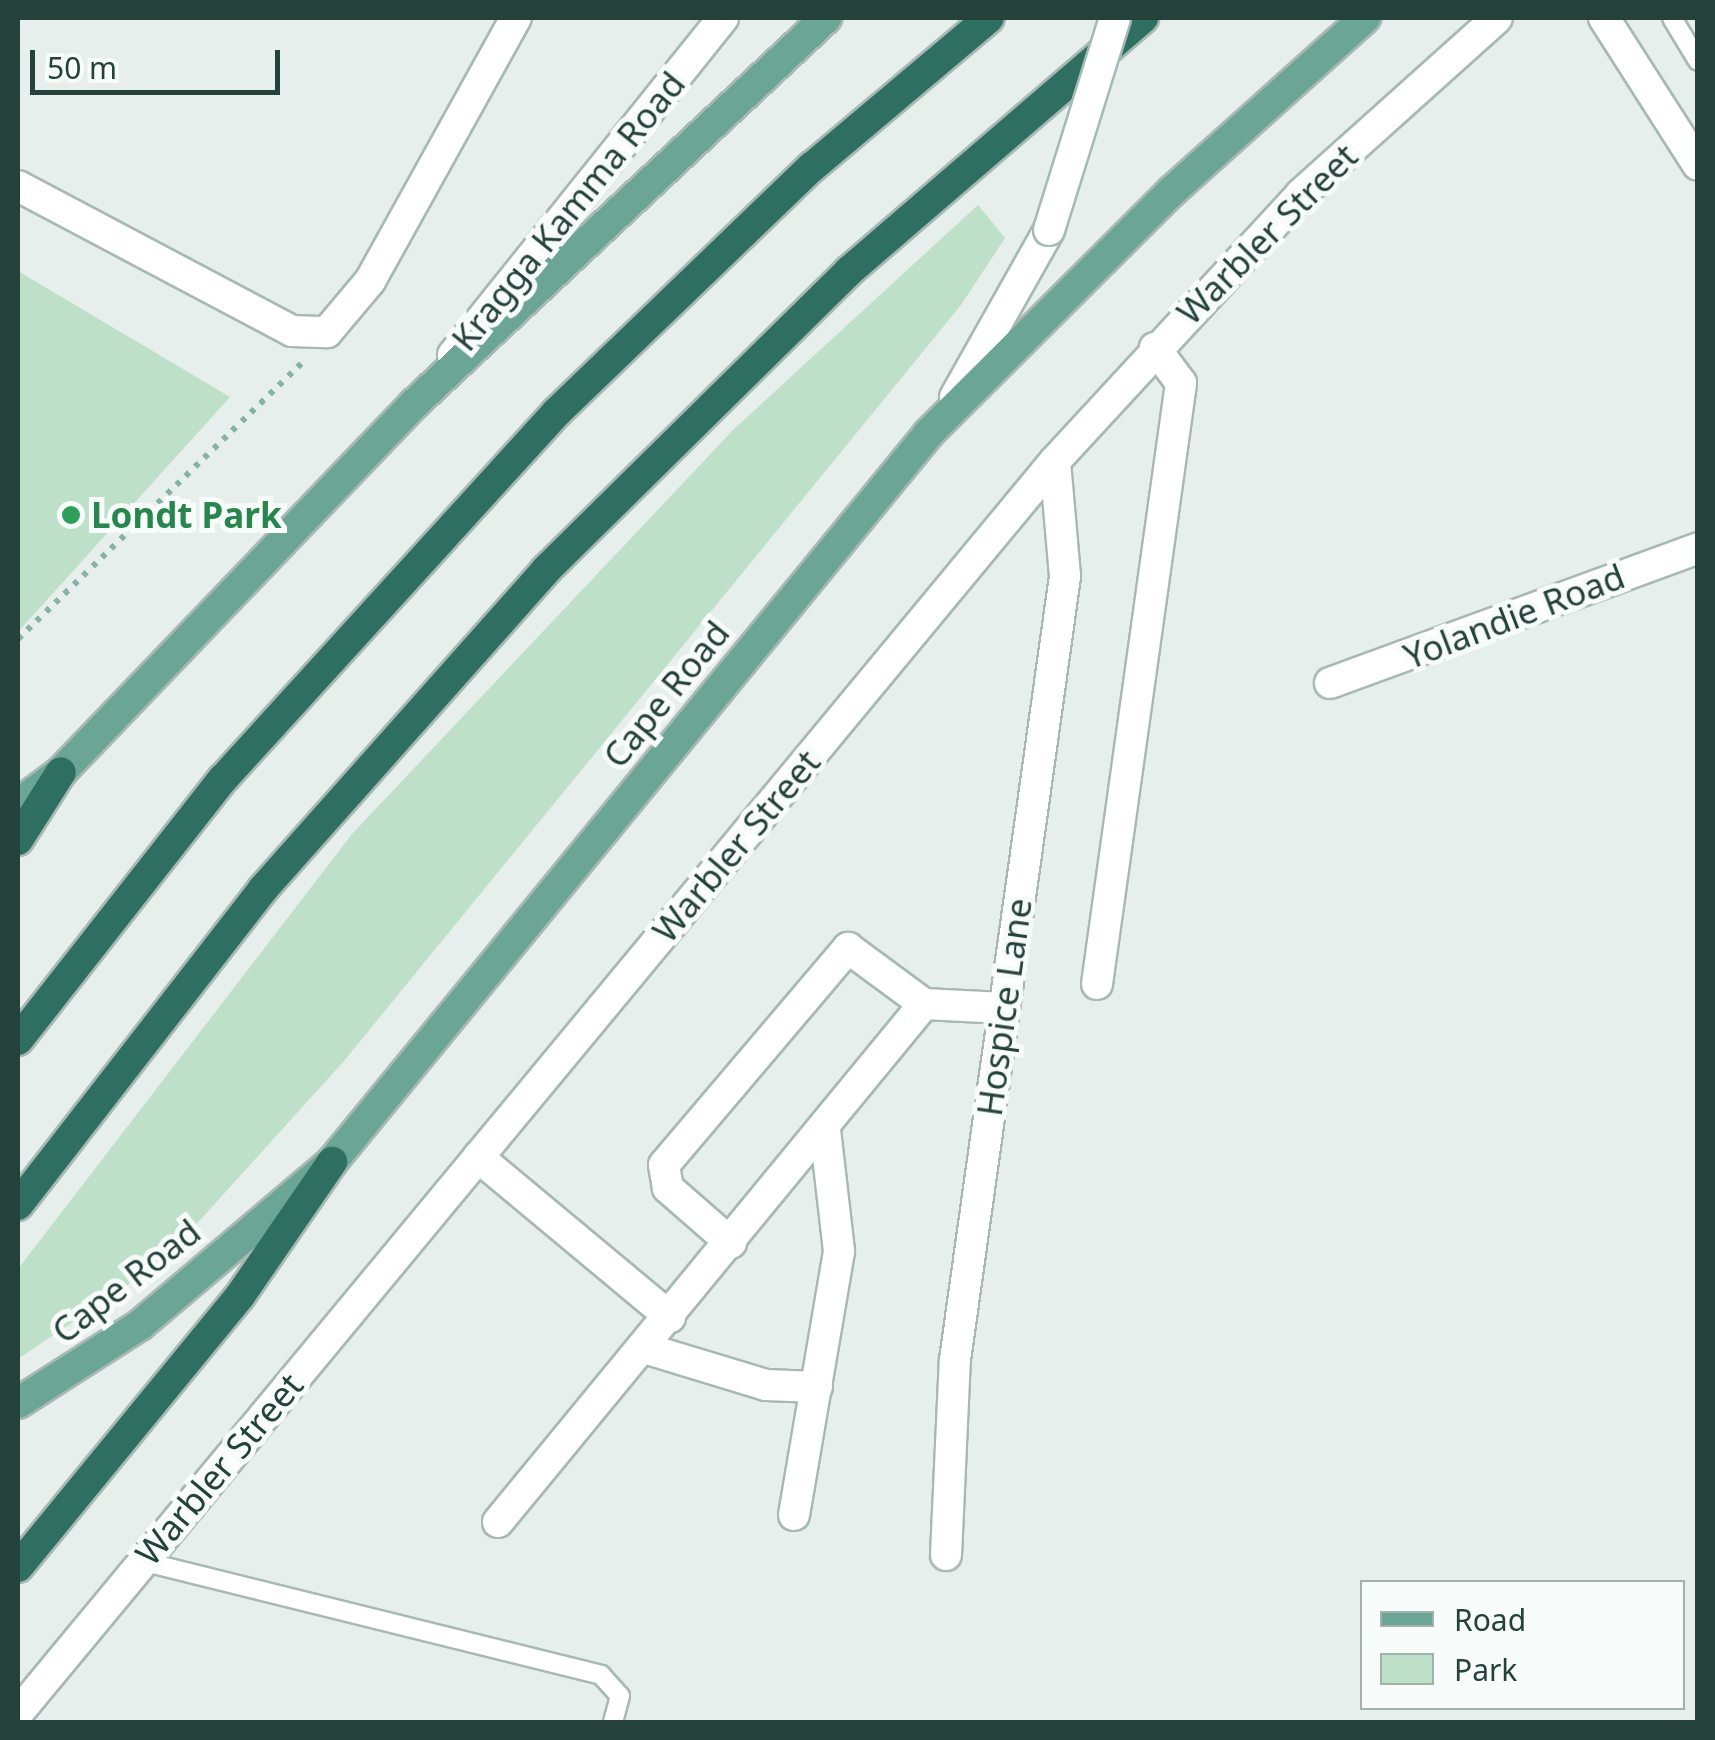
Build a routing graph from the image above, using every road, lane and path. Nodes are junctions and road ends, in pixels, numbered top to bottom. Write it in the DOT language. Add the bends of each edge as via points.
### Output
graph roads {
  1 [pos="516,18"];
  2 [pos="723,18"];
  3 [pos="826,18"];
  4 [pos="989,18"];
  5 [pos="1115,18"];
  6 [pos="1143,18"];
  7 [pos="1364,18"];
  8 [pos="1497,18"];
  9 [pos="1604,18"];
  10 [pos="1672,18"];
  11 [pos="1698,61"];
  12 [pos="1698,166"];
  13 [pos="18,186"];
  14 [pos="327,332"];
  15 [pos="1154,348"];
  16 [pos="414,404"];
  17 [pos="928,433"];
  18 [pos="1055,461"];
  19 [pos="1698,548"];
  20 [pos="18,639"];
  21 [pos="1330,684"];
  22 [pos="61,772"];
  23 [pos="18,804"];
  24 [pos="18,840"];
  25 [pos="1097,984"];
  26 [pos="924,1004"];
  27 [pos="1004,1008"];
  28 [pos="18,1040"];
  29 [pos="826,1130"];
  30 [pos="478,1157"];
  31 [pos="332,1162"];
  32 [pos="18,1205"];
  33 [pos="731,1243"];
  34 [pos="670,1317"];
  35 [pos="644,1348"];
  36 [pos="817,1387"];
  37 [pos="18,1402"];
  38 [pos="794,1515"];
  39 [pos="498,1522"];
  40 [pos="946,1555"];
  41 [pos="141,1561"];
  42 [pos="18,1567"];
  43 [pos="18,1713"];
  44 [pos="613,1722"];
  1 -- 14 [label="street" via="370,281"];
  2 -- 16 [label="street, Kragga Kamma Road"];
  3 -- 16 [label="main road"];
  4 -- 28 [label="highway" via="812,166 557,412 233,767"];
  5 -- 17 [label="street, bridge" via="1049,230"];
  6 -- 32 [label="highway" via="838,281 546,570 264,889"];
  7 -- 17 [label="main road, Cape Road"];
  8 -- 15 [label="street, Warbler Street" via="1301,194"];
  9 -- 12 [label="street"];
  10 -- 11 [label="lane"];
  13 -- 14 [label="street" via="292,331"];
  14 -- 20 [label="path" via="291,378"];
  15 -- 18 [label="street, Warbler Street"];
  15 -- 25 [label="street" via="1181,382"];
  16 -- 22 [label="main road"];
  17 -- 31 [label="main road, Cape Road"];
  18 -- 27 [label="street, Hospice Lane" via="1065,576"];
  18 -- 30 [label="street, Warbler Street"];
  19 -- 21 [label="street, Yolandie Road"];
  22 -- 23 [label="main road"];
  22 -- 24 [label="highway"];
  26 -- 27 [label="street"];
  26 -- 29 [label="street"];
  26 -- 33 [label="street" via="848,948 664,1165 668,1188"];
  27 -- 40 [label="street, Hospice Lane" via="956,1360"];
  29 -- 33 [label="street"];
  29 -- 36 [label="street" via="839,1251"];
  30 -- 34 [label="street"];
  30 -- 41 [label="street, Warbler Street"];
  31 -- 37 [label="main road, Cape Road" via="140,1325"];
  31 -- 42 [label="highway" via="240,1296"];
  33 -- 34 [label="street"];
  34 -- 35 [label="street"];
  35 -- 36 [label="street" via="766,1385"];
  35 -- 39 [label="street"];
  36 -- 38 [label="street"];
  41 -- 43 [label="street, Warbler Street"];
  41 -- 44 [label="lane" via="601,1675 620,1696"];
}
